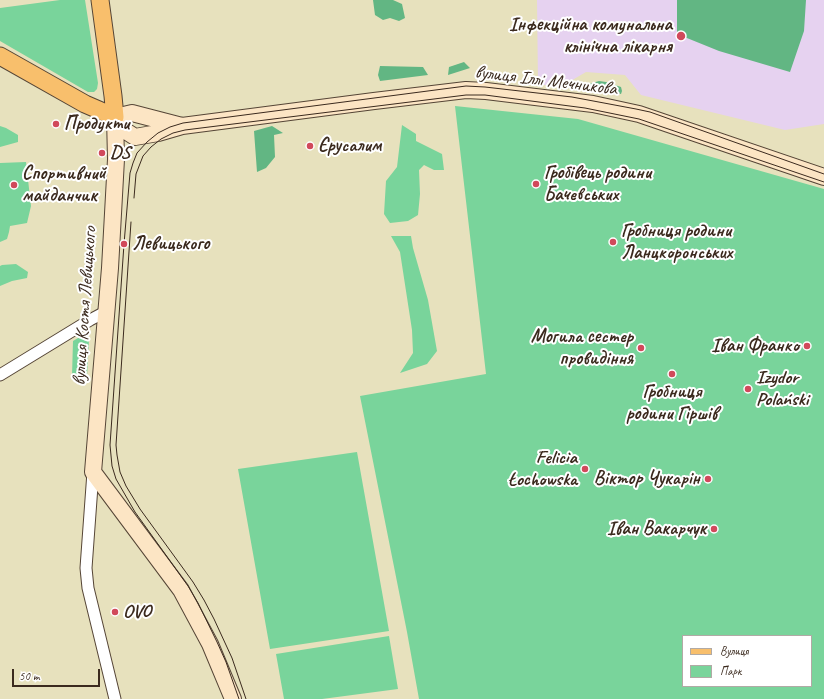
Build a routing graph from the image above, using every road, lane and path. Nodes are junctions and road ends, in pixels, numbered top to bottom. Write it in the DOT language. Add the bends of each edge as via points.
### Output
graph roads {
  1 [pos="100,0"];
  2 [pos="0,56"];
  3 [pos="115,117"];
  4 [pos="182,126"];
  5 [pos="824,177"];
  6 [pos="107,311"];
  7 [pos="0,375"];
  8 [pos="93,472"];
  9 [pos="115,699"];
  10 [pos="233,699"];
  1 -- 3 [label="main road, вулиця Костя Левицького"];
  2 -- 3 [label="main road" via="85,104"];
  3 -- 4 [label="main road, вулиця Іллі Мечникова" via="132,113"];
  3 -- 4 [label="main road, вулиця Іллі Мечникова" via="124,130 135,137"];
  3 -- 6 [label="main road, вулиця Костя Левицького" via="116,162"];
  4 -- 5 [label="main road, вулиця Іллі Мечникова" via="466,90 486,91 593,104 639,114"];
  6 -- 7 [label="street"];
  6 -- 8 [label="main road, вулиця Костя Левицького"];
  8 -- 9 [label="street" via="86,568 88,588"];
  8 -- 10 [label="main road" via="182,590 210,644"];
}
